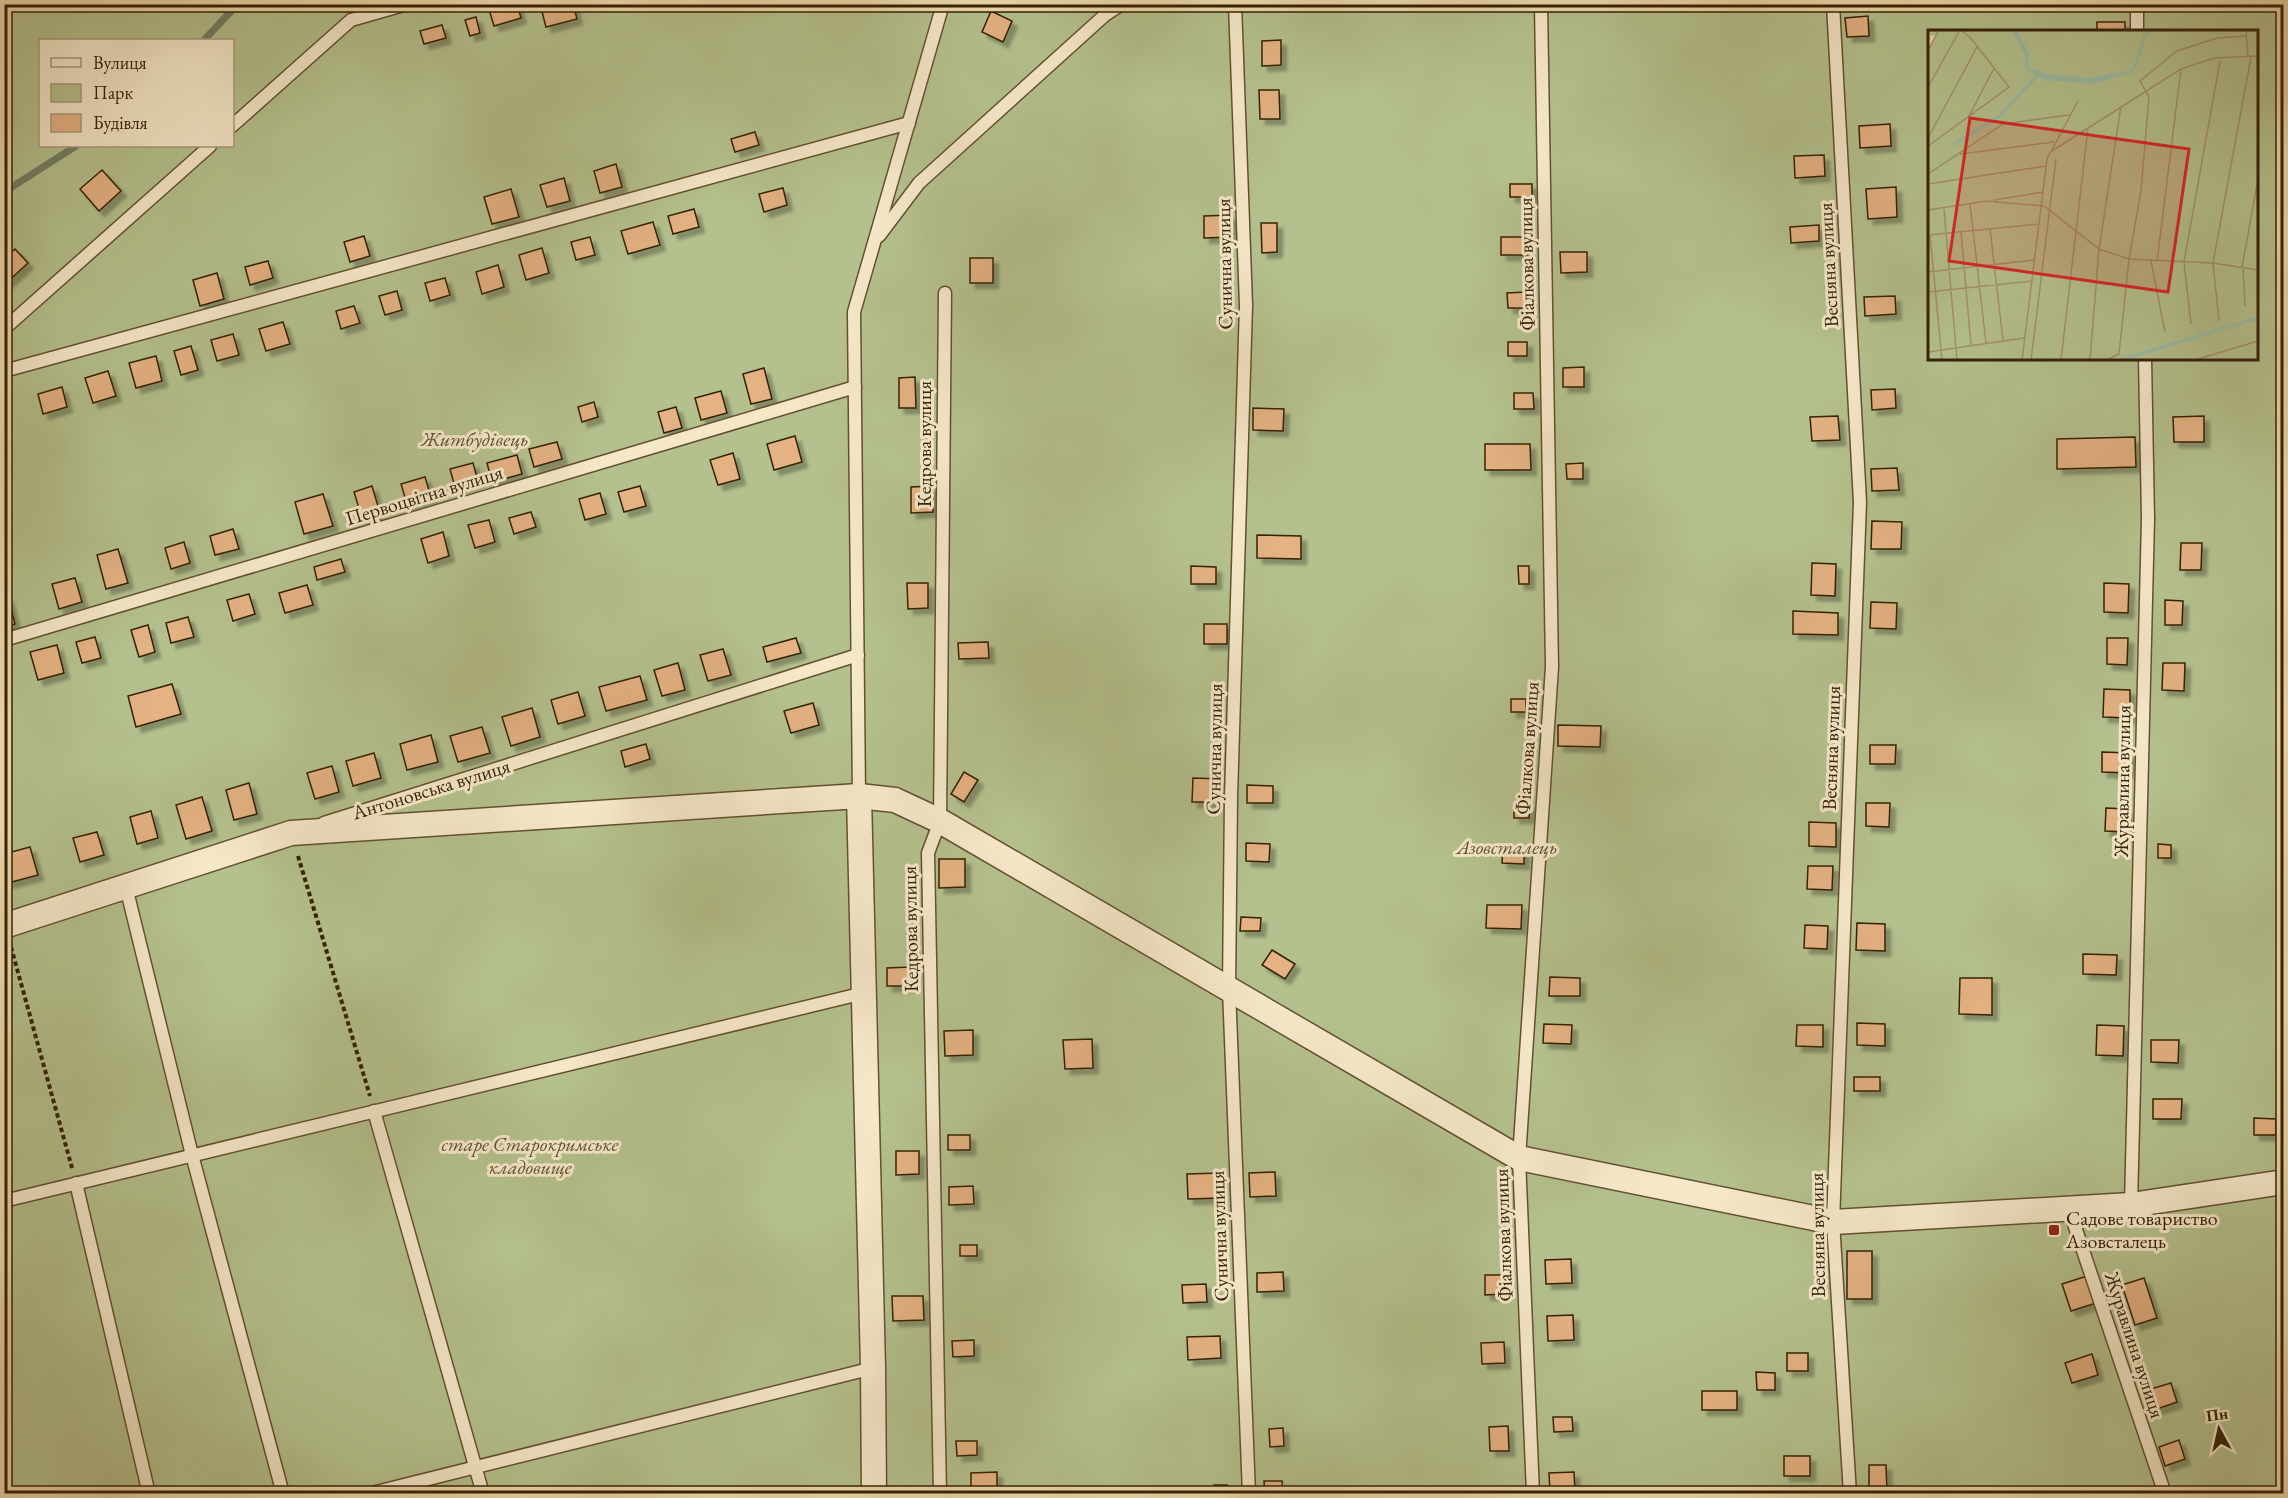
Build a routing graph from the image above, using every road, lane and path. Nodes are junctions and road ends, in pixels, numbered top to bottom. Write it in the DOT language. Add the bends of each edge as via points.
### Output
graph roads {
  1 [pos="407,4"];
  2 [pos="943,4"];
  3 [pos="1122,4"];
  4 [pos="1235,4"];
  5 [pos="1542,4"];
  6 [pos="1833,4"];
  7 [pos="2137,4"];
  8 [pos="2138,30"];
  9 [pos="909,123"];
  10 [pos="234,124"];
  11 [pos="209,147"];
  12 [pos="874,242"];
  13 [pos="945,293"];
  14 [pos="4,329"];
  15 [pos="2145,360"];
  16 [pos="4,371"];
  17 [pos="855,387"];
  18 [pos="4,640"];
  19 [pos="858,655"];
  20 [pos="859,796"];
  21 [pos="940,821"];
  22 [pos="291,833"];
  23 [pos="126,886"];
  24 [pos="5,926"];
  25 [pos="1229,989"];
  26 [pos="864,993"];
  27 [pos="374,1111"];
  28 [pos="192,1155"];
  29 [pos="1519,1158"];
  30 [pos="2283,1182"];
  31 [pos="76,1183"];
  32 [pos="4,1201"];
  33 [pos="2131,1205"];
  34 [pos="2069,1209"];
  35 [pos="1833,1222"];
  36 [pos="873,1368"];
  37 [pos="475,1467"];
  38 [pos="149,1494"];
  39 [pos="283,1494"];
  40 [pos="368,1494"];
  41 [pos="483,1494"];
  42 [pos="874,1494"];
  43 [pos="940,1494"];
  44 [pos="1249,1494"];
  45 [pos="1533,1494"];
  46 [pos="1850,1494"];
  47 [pos="2164,1494"];
  1 -- 10 [label="lane" via="351,20"];
  2 -- 9 [label="lane"];
  3 -- 12 [label="lane" via="919,183"];
  4 -- 25 [label="lane, Сунична вулиця" via="1246,305"];
  5 -- 29 [label="lane, Фіалкова вулиця" via="1552,667"];
  6 -- 35 [label="lane, Весняна вулиця" via="1860,502"];
  7 -- 8 [label="lane"];
  9 -- 12 [label="lane"];
  9 -- 16 [label="lane"];
  11 -- 14 [label="lane"];
  12 -- 17 [label="lane" via="854,312"];
  13 -- 21 [label="lane, Кедрова вулиця"];
  15 -- 33 [label="lane, Журавлина вулиця" via="2148,519"];
  17 -- 18 [label="lane, Первоцвітна вулиця"];
  17 -- 19 [label="lane"];
  19 -- 20 [label="lane"];
  19 -- 22 [label="lane, Антоновська вулиця"];
  20 -- 21 [label="street" via="895,800"];
  20 -- 22 [label="street"];
  20 -- 26 [label="street"];
  21 -- 25 [label="street"];
  21 -- 43 [label="lane, Кедрова вулиця" via="928,853"];
  22 -- 23 [label="street, Антоновська вулиця"];
  22 -- 27 [label="path"];
  23 -- 24 [label="street, Антоновська вулиця"];
  23 -- 28 [label="lane"];
  24 -- 31 [label="path"];
  25 -- 29 [label="street"];
  25 -- 44 [label="lane, Сунична вулиця"];
  26 -- 27 [label="lane"];
  26 -- 36 [label="street"];
  27 -- 28 [label="lane"];
  27 -- 37 [label="lane"];
  28 -- 31 [label="lane"];
  28 -- 39 [label="lane"];
  29 -- 35 [label="street"];
  29 -- 45 [label="lane, Фіалкова вулиця"];
  30 -- 33 [label="street"];
  31 -- 32 [label="lane"];
  31 -- 38 [label="lane"];
  33 -- 34 [label="street"];
  34 -- 35 [label="street"];
  34 -- 47 [label="lane, Журавлина вулиця"];
  35 -- 46 [label="lane, Весняна вулиця"];
  36 -- 37 [label="lane"];
  36 -- 42 [label="street"];
  37 -- 40 [label="lane"];
  37 -- 41 [label="lane"];
}
